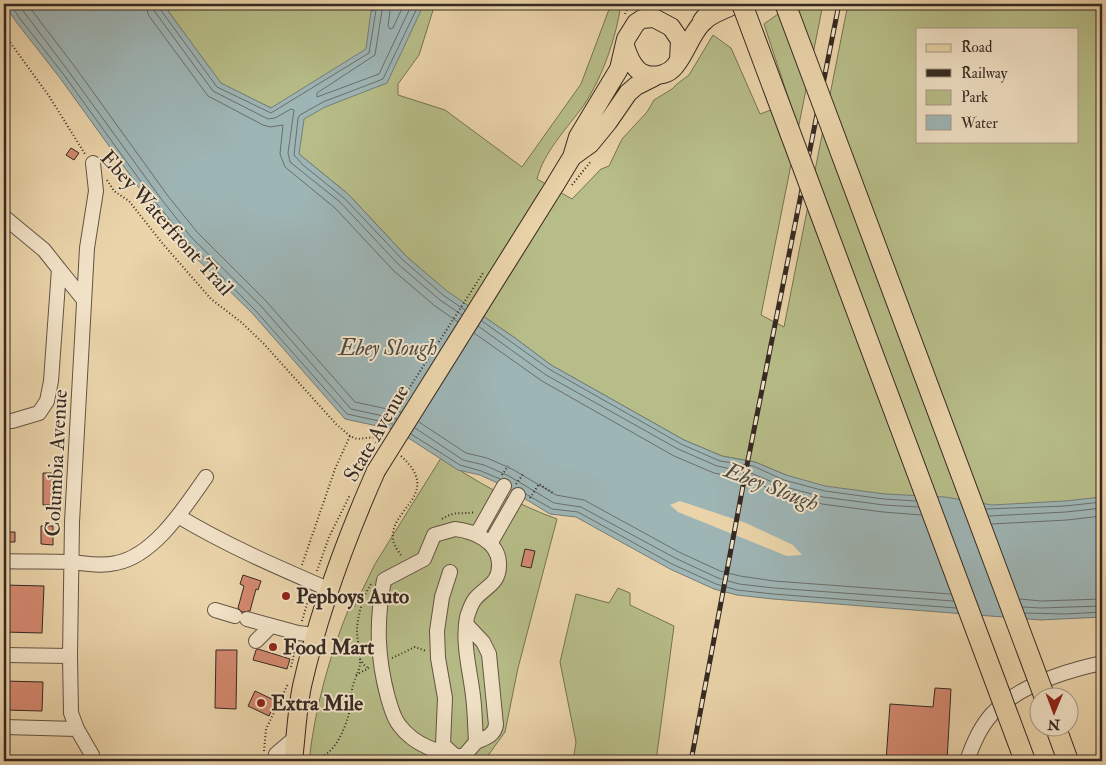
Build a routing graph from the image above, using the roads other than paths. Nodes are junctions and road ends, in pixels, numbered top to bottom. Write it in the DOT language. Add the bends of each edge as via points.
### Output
graph roads {
  1 [pos="786,5"];
  2 [pos="726,9"];
  3 [pos="646,11"];
  4 [pos="625,46"];
  5 [pos="679,60"];
  6 [pos="654,77"];
  7 [pos="572,157"];
  8 [pos="93,163"];
  9 [pos="4,217"];
  10 [pos="59,269"];
  11 [pos="84,300"];
  12 [pos="4,421"];
  13 [pos="206,477"];
  14 [pos="504,486"];
  15 [pos="524,497"];
  16 [pos="178,516"];
  17 [pos="477,534"];
  18 [pos="490,544"];
  19 [pos="4,561"];
  20 [pos="71,562"];
  21 [pos="450,572"];
  22 [pos="328,589"];
  23 [pos="215,610"];
  24 [pos="466,624"];
  25 [pos="271,626"];
  26 [pos="315,636"];
  27 [pos="256,641"];
  28 [pos="4,655"];
  29 [pos="70,656"];
  30 [pos="1102,663"];
  31 [pos="1041,688"];
  32 [pos="4,727"];
  33 [pos="77,729"];
  34 [pos="296,737"];
  35 [pos="1060,738"];
  36 [pos="476,742"];
  37 [pos="460,758"];
  38 [pos="93,761"];
  39 [pos="275,761"];
  40 [pos="292,761"];
  41 [pos="967,761"];
  42 [pos="1025,761"];
  43 [pos="1068,761"];
  1 -- 31 [label="highway, bridge"];
  2 -- 5 [label="main road" via="694,32"];
  2 -- 42 [label="highway, bridge"];
  3 -- 4 [label="main road" via="630,32"];
  3 -- 5 [label="main road" via="672,27 680,40"];
  4 -- 6 [label="main road" via="633,65 647,76"];
  4 -- 7 [label="main road, State Avenue" via="619,69 578,137"];
  5 -- 6 [label="main road" via="675,68"];
  6 -- 7 [label="main road, State Avenue" via="628,93 590,144"];
  7 -- 22 [label="main road, State Avenue, bridge" via="563,186 376,471"];
  8 -- 11 [label="street, Columbia Avenue" via="96,191 87,248"];
  9 -- 10 [label="street" via="44,250"];
  10 -- 11 [label="street"];
  10 -- 12 [label="street" via="47,401 39,413 12,422"];
  11 -- 20 [label="street, Columbia Avenue"];
  13 -- 16 [label="street"];
  14 -- 17 [label="street"];
  15 -- 18 [label="street"];
  16 -- 20 [label="street" via="146,550 118,563 98,566"];
  16 -- 22 [label="street" via="261,560"];
  17 -- 18 [label="street"];
  17 -- 37 [label="street" via="455,529 434,534 424,559 384,580 379,612 380,664 396,721 418,742 436,752"];
  18 -- 24 [label="street" via="499,562 496,580 475,599"];
  19 -- 20 [label="street"];
  20 -- 29 [label="street, Columbia Avenue"];
  21 -- 37 [label="street" via="437,631 438,658 446,698 443,745"];
  22 -- 26 [label="main road, State Avenue"];
  23 -- 25 [label="street"];
  24 -- 36 [label="street"];
  24 -- 36 [label="street" via="483,642 489,654 494,700 495,732"];
  25 -- 26 [label="street"];
  25 -- 27 [label="street"];
  26 -- 34 [label="main road, State Avenue" via="302,688"];
  28 -- 29 [label="street"];
  29 -- 33 [label="street, Columbia Avenue" via="71,712"];
  30 -- 41 [label="street" via="1079,668 1020,691 991,714"];
  32 -- 33 [label="street"];
  33 -- 38 [label="street, Columbia Avenue"];
  34 -- 39 [label="street" via="276,754"];
  34 -- 40 [label="main road, State Avenue"];
  35 -- 43 [label="highway"];
  36 -- 37 [label="street"];
}
